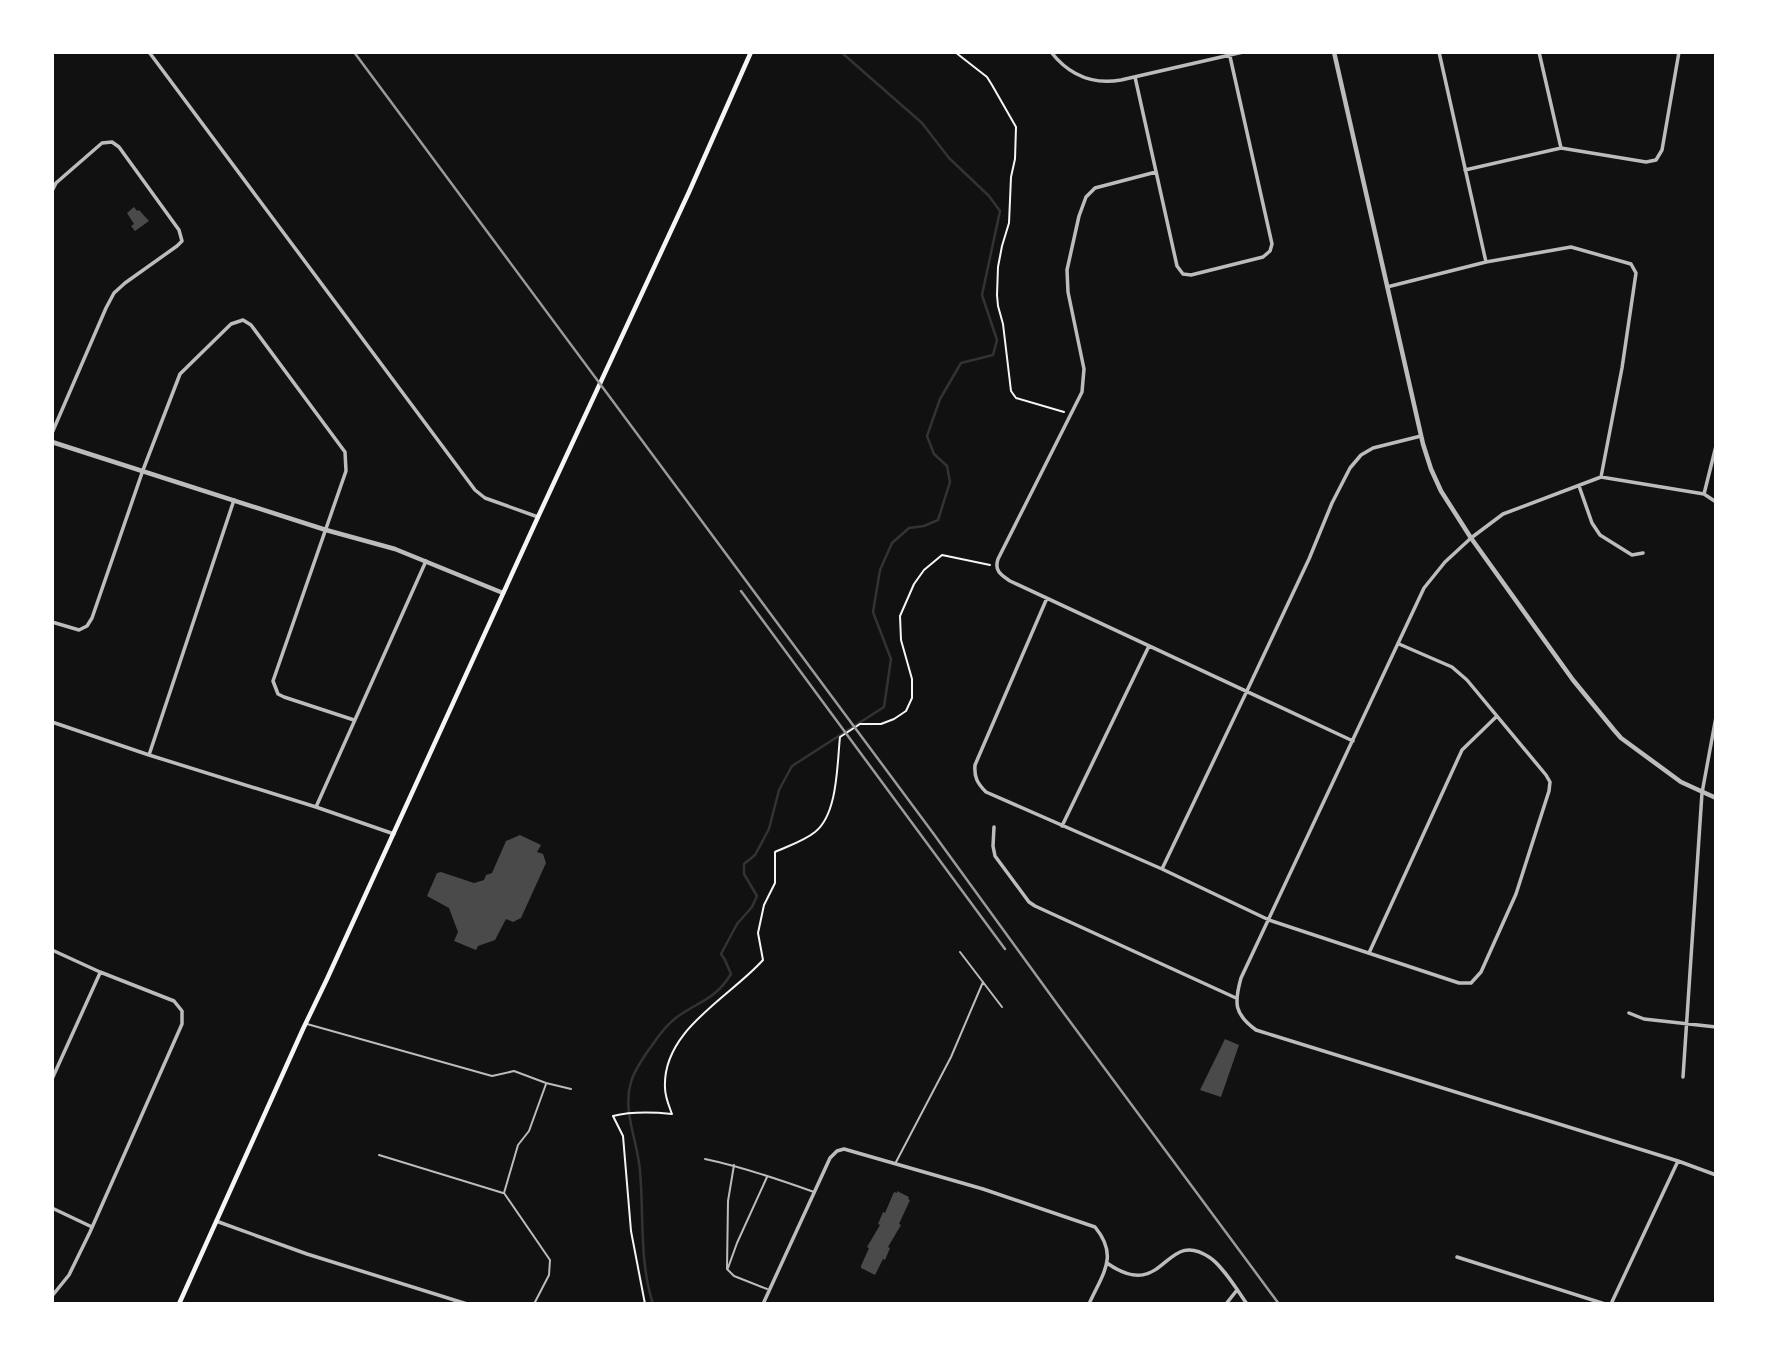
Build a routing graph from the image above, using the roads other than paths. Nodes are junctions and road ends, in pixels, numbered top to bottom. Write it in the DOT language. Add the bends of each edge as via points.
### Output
graph roads {
  1 [pos="149,52"];
  2 [pos="751,52"];
  3 [pos="1051,52"];
  4 [pos="1243,52"];
  5 [pos="1334,52"];
  6 [pos="1438,52"];
  7 [pos="1538,52"];
  8 [pos="1679,52"];
  9 [pos="1229,54"];
  10 [pos="1135,77"];
  11 [pos="1561,148"];
  12 [pos="1465,170"];
  13 [pos="1156,172"];
  14 [pos="52,191"];
  15 [pos="1486,262"];
  16 [pos="1387,287"];
  17 [pos="52,433"];
  18 [pos="1421,436"];
  19 [pos="52,442"];
  20 [pos="1716,446"];
  21 [pos="143,470"];
  22 [pos="1601,477"];
  23 [pos="1579,486"];
  24 [pos="1704,494"];
  25 [pos="234,500"];
  26 [pos="1716,502"];
  27 [pos="538,517"];
  28 [pos="326,530"];
  29 [pos="1471,538"];
  30 [pos="1643,553"];
  31 [pos="426,561"];
  32 [pos="503,593"];
  33 [pos="1047,598"];
  34 [pos="52,622"];
  35 [pos="1398,643"];
  36 [pos="1149,646"];
  37 [pos="1246,692"];
  38 [pos="1497,716"];
  39 [pos="1716,717"];
  40 [pos="354,720"];
  41 [pos="52,722"];
  42 [pos="1353,741"];
  43 [pos="149,755"];
  44 [pos="1702,793"];
  45 [pos="1716,798"];
  46 [pos="316,807"];
  47 [pos="1062,826"];
  48 [pos="994,827"];
  49 [pos="394,834"];
  50 [pos="1161,869"];
  51 [pos="1269,920"];
  52 [pos="52,950"];
  53 [pos="960,952"];
  54 [pos="1369,953"];
  55 [pos="100,972"];
  56 [pos="983,982"];
  57 [pos="1236,998"];
  58 [pos="1002,1007"];
  59 [pos="1629,1013"];
  60 [pos="306,1023"];
  61 [pos="1686,1023"];
  62 [pos="1716,1027"];
  63 [pos="1683,1077"];
  64 [pos="52,1079"];
  65 [pos="546,1083"];
  66 [pos="571,1089"];
  67 [pos="379,1155"];
  68 [pos="705,1160"];
  69 [pos="1678,1161"];
  70 [pos="895,1164"];
  71 [pos="734,1165"];
  72 [pos="768,1175"];
  73 [pos="1716,1175"];
  74 [pos="814,1192"];
  75 [pos="504,1193"];
  76 [pos="52,1208"];
  77 [pos="216,1221"];
  78 [pos="92,1227"];
  79 [pos="1457,1257"];
  80 [pos="1107,1263"];
  81 [pos="727,1269"];
  82 [pos="769,1290"];
  83 [pos="1237,1290"];
  84 [pos="52,1296"];
  85 [pos="179,1304"];
  86 [pos="467,1304"];
  87 [pos="534,1304"];
  88 [pos="763,1304"];
  89 [pos="1089,1304"];
  90 [pos="1226,1304"];
  91 [pos="1247,1304"];
  92 [pos="1605,1304"];
  93 [pos="1611,1304"];
  1 -- 27 [label="street" via="468,483 485,498"];
  2 -- 27 [label="main road"];
  3 -- 10 [label="street" via="1067,69 1091,80 1114,82"];
  4 -- 9 [label="street"];
  5 -- 16 [label="street"];
  6 -- 12 [label="street"];
  7 -- 11 [label="street"];
  8 -- 11 [label="street" via="1662,150 1656,160"];
  9 -- 10 [label="street"];
  9 -- 13 [label="street" via="1270,251 1263,257 1183,274 1177,266"];
  10 -- 13 [label="street"];
  11 -- 12 [label="street"];
  12 -- 15 [label="street"];
  13 -- 33 [label="street" via="1095,188 1079,216 1067,270 1084,369 1082,392 996,566 1010,581"];
  14 -- 17 [label="street" via="102,143 112,142 182,241 114,293"];
  15 -- 16 [label="street"];
  15 -- 22 [label="street" via="1571,247 1631,264 1636,273"];
  16 -- 18 [label="street"];
  18 -- 29 [label="street" via="1441,491"];
  18 -- 37 [label="street" via="1373,448 1350,468"];
  19 -- 21 [label="street"];
  20 -- 24 [label="street"];
  21 -- 25 [label="street"];
  21 -- 28 [label="street" via="180,374 231,324 243,320 345,452 346,471"];
  21 -- 34 [label="street" via="92,618 79,630"];
  22 -- 23 [label="street"];
  22 -- 24 [label="street"];
  23 -- 29 [label="street" via="1507,512"];
  23 -- 30 [label="street" via="1600,535 1632,555"];
  24 -- 26 [label="street"];
  25 -- 28 [label="street"];
  25 -- 43 [label="street"];
  27 -- 32 [label="main road"];
  28 -- 31 [label="street"];
  28 -- 40 [label="street" via="273,681 284,697"];
  29 -- 35 [label="street" via="1424,588"];
  29 -- 44 [label="street" via="1573,680 1621,738"];
  31 -- 32 [label="street"];
  31 -- 40 [label="street"];
  32 -- 49 [label="main road"];
  33 -- 36 [label="street"];
  33 -- 47 [label="street" via="974,776 986,792"];
  35 -- 38 [label="street" via="1452,667"];
  35 -- 42 [label="street"];
  36 -- 37 [label="street"];
  36 -- 47 [label="street"];
  37 -- 42 [label="street"];
  37 -- 50 [label="street"];
  38 -- 54 [label="street" via="1462,750"];
  38 -- 54 [label="street" via="1550,782 1516,894 1481,972 1471,983 1459,983"];
  39 -- 44 [label="street"];
  40 -- 46 [label="street"];
  41 -- 43 [label="street"];
  42 -- 51 [label="street"];
  43 -- 46 [label="street"];
  44 -- 45 [label="street"];
  44 -- 61 [label="street"];
  46 -- 49 [label="street"];
  47 -- 50 [label="street"];
  48 -- 57 [label="street" via="995,856 1029,902"];
  49 -- 60 [label="main road"];
  50 -- 51 [label="street"];
  51 -- 54 [label="street"];
  51 -- 57 [label="street"];
  52 -- 55 [label="street"];
  53 -- 56 [label="lane"];
  55 -- 64 [label="street"];
  55 -- 78 [label="street" via="174,1001 182,1011 182,1024"];
  56 -- 58 [label="lane"];
  56 -- 70 [label="lane" via="951,1057"];
  57 -- 69 [label="street" via="1245,1022 1269,1035"];
  59 -- 61 [label="street"];
  60 -- 65 [label="lane" via="492,1076 514,1071"];
  60 -- 77 [label="main road"];
  61 -- 62 [label="street"];
  61 -- 63 [label="street"];
  65 -- 66 [label="lane"];
  65 -- 75 [label="lane" via="529,1131 518,1145"];
  67 -- 75 [label="lane"];
  68 -- 71 [label="lane"];
  69 -- 73 [label="street"];
  69 -- 93 [label="street"];
  70 -- 74 [label="street" via="837,1151"];
  70 -- 80 [label="street" via="1095,1227 1108,1249"];
  71 -- 72 [label="lane"];
  71 -- 81 [label="lane" via="728,1201"];
  72 -- 74 [label="lane"];
  72 -- 81 [label="lane"];
  74 -- 82 [label="street"];
  75 -- 87 [label="lane" via="551,1260 549,1275"];
  76 -- 78 [label="street"];
  77 -- 85 [label="main road"];
  77 -- 86 [label="street"];
  78 -- 84 [label="street" via="69,1275"];
  79 -- 92 [label="street"];
  80 -- 83 [label="street" via="1129,1275 1142,1276 1157,1270 1177,1252 1194,1251 1214,1260"];
  80 -- 89 [label="street"];
  81 -- 82 [label="lane"];
  82 -- 88 [label="street"];
  83 -- 90 [label="street"];
  83 -- 91 [label="street"];
}
